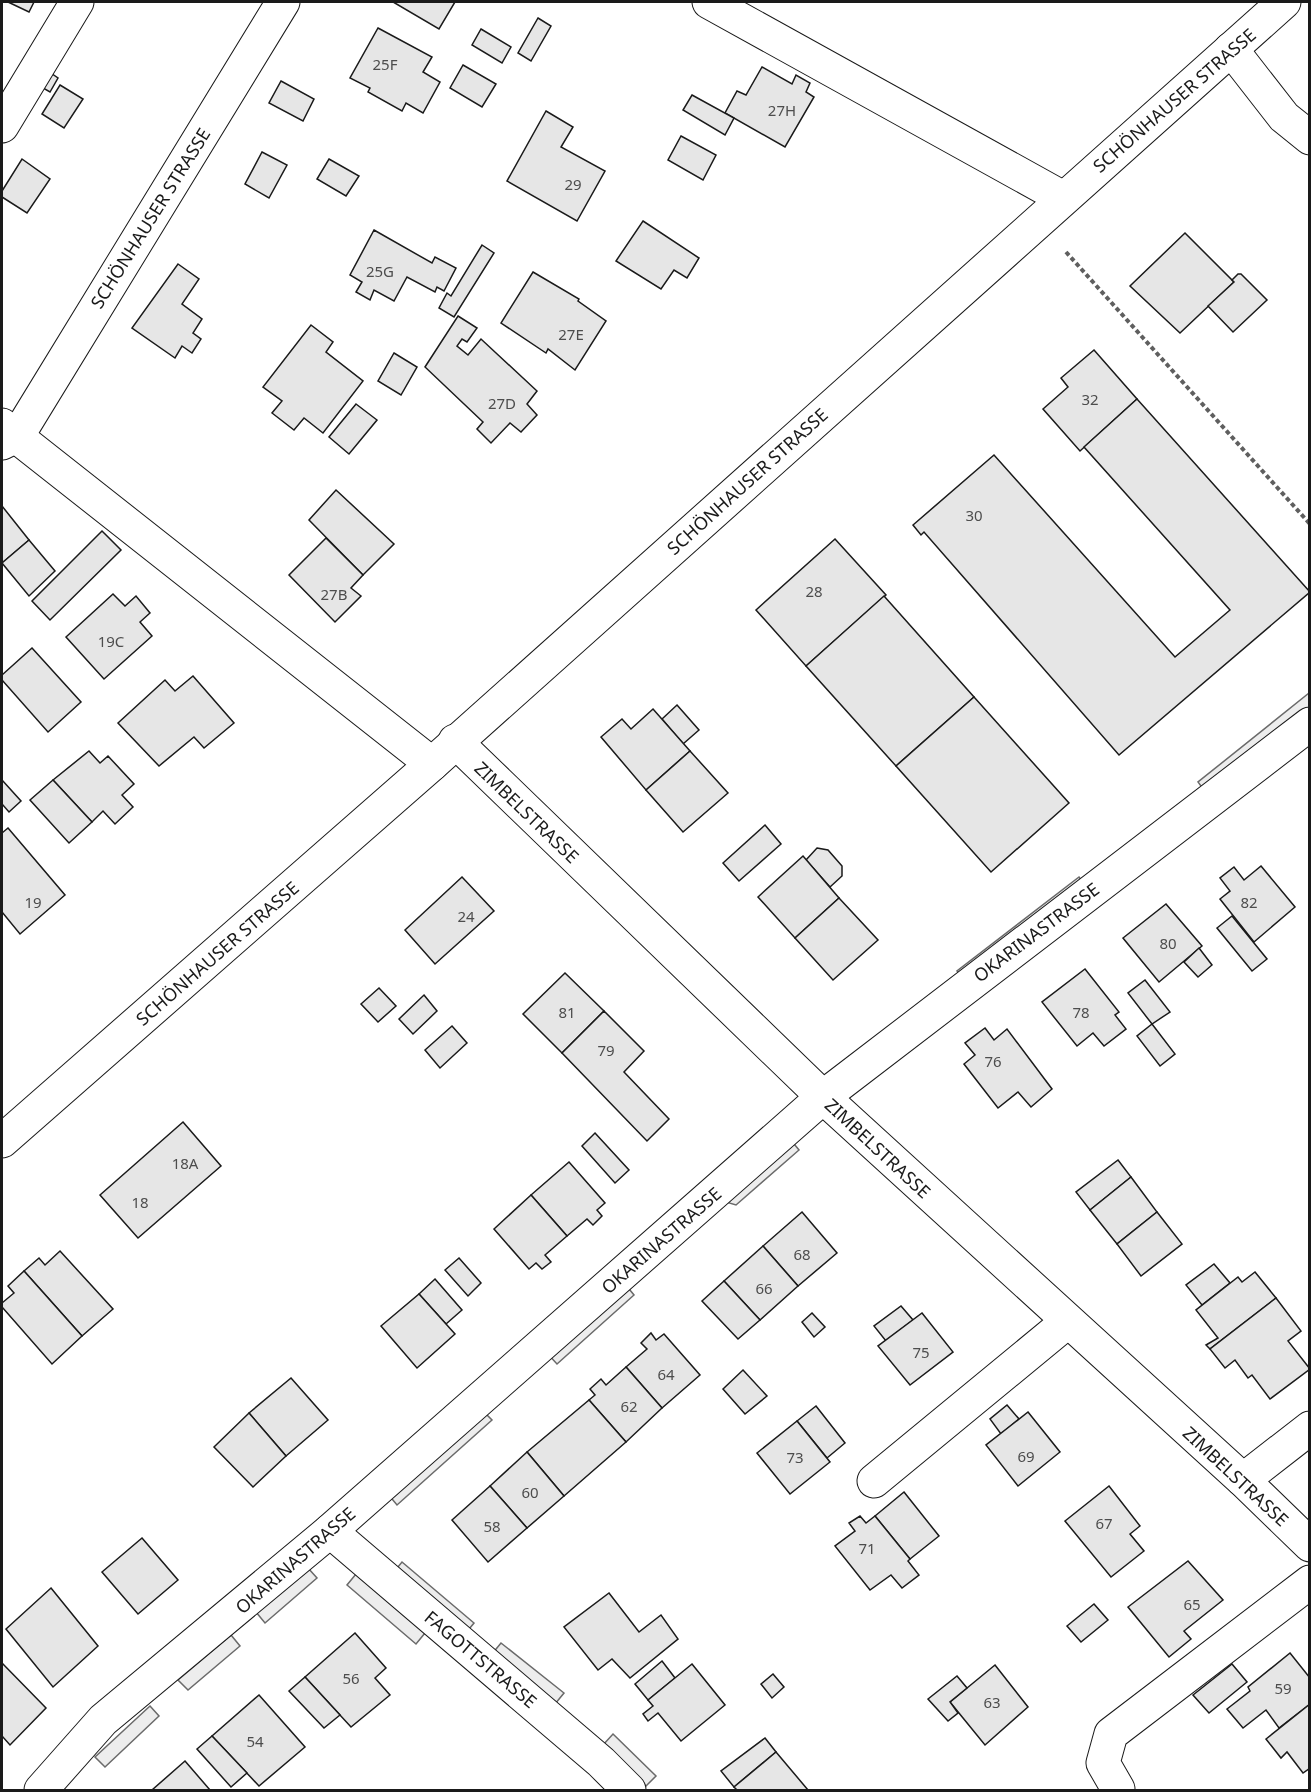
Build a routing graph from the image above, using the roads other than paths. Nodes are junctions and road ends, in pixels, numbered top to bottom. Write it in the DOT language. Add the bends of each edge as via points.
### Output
graph roads {
  1 [pos="77,2"];
  2 [pos="283,2"];
  3 [pos="709,2"];
  4 [pos="1284,2"];
  5 [pos="1231,49"];
  6 [pos="2,126"];
  7 [pos="1310,138"];
  8 [pos="1063,198"];
  9 [pos="7,434"];
  10 [pos="1310,724"];
  11 [pos="455,741"];
  12 [pos="432,764"];
  13 [pos="822,1097"];
  14 [pos="2,1141"];
  15 [pos="1067,1322"];
  16 [pos="1310,1428"];
  17 [pos="1243,1480"];
  18 [pos="874,1481"];
  19 [pos="330,1531"];
  20 [pos="1310,1545"];
  21 [pos="1310,1582"];
  22 [pos="1118,1789"];
  23 [pos="41,1791"];
  24 [pos="629,1791"];
  1 -- 6 [label="street"];
  2 -- 9 [label="street, SCHÖNHAUSER STRASSE"];
  3 -- 8 [label="street"];
  4 -- 5 [label="street, SCHÖNHAUSER STRASSE"];
  5 -- 7 [label="street" via="1284,117"];
  5 -- 8 [label="street, SCHÖNHAUSER STRASSE"];
  8 -- 11 [label="street, SCHÖNHAUSER STRASSE"];
  9 -- 12 [label="street, SCHÖNHAUSER STRASSE"];
  10 -- 13 [label="street, OKARINASTRASSE"];
  11 -- 12 [label="street, SCHÖNHAUSER STRASSE"];
  11 -- 13 [label="street, ZIMBELSTRASSE"];
  12 -- 14 [label="street, SCHÖNHAUSER STRASSE"];
  13 -- 15 [label="street, ZIMBELSTRASSE"];
  13 -- 19 [label="street, OKARINASTRASSE"];
  15 -- 17 [label="street, ZIMBELSTRASSE"];
  15 -- 18 [label="street"];
  16 -- 17 [label="street"];
  17 -- 20 [label="street, ZIMBELSTRASSE"];
  19 -- 23 [label="street, OKARINASTRASSE" via="103,1720"];
  19 -- 24 [label="street, FAGOTTSTRASSE" via="602,1762"];
  21 -- 22 [label="street" via="1111,1734 1103,1763"];
}
